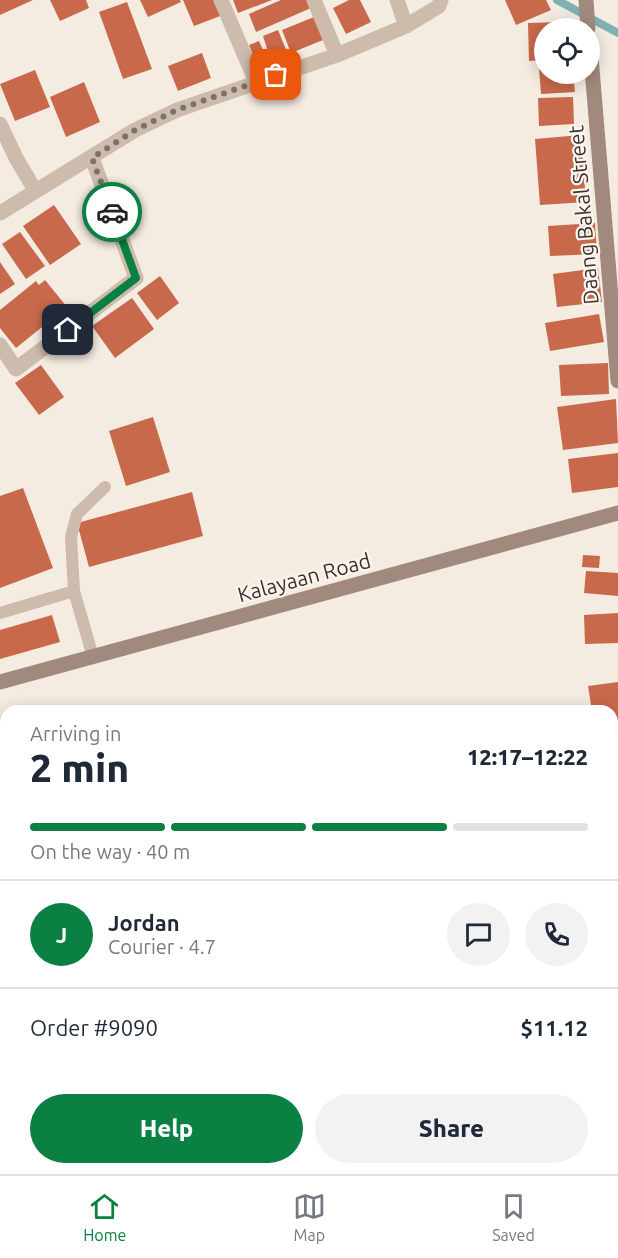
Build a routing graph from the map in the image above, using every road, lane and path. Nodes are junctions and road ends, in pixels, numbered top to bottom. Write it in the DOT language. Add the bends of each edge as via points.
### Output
graph roads {
  1 [pos="221,0"];
  2 [pos="314,0"];
  3 [pos="397,0"];
  4 [pos="441,0"];
  5 [pos="586,0"];
  6 [pos="587,18"];
  7 [pos="406,26"];
  8 [pos="337,55"];
  9 [pos="256,82"];
  10 [pos="593,84"];
  11 [pos="0,124"];
  12 [pos="92,158"];
  13 [pos="35,190"];
  14 [pos="0,213"];
  15 [pos="0,345"];
  16 [pos="618,381"];
  17 [pos="105,487"];
  18 [pos="618,513"];
  19 [pos="74,591"];
  20 [pos="0,613"];
  21 [pos="93,657"];
  22 [pos="0,682"];
  1 -- 9 [label="street"];
  2 -- 8 [label="street"];
  3 -- 7 [label="street"];
  4 -- 7 [label="street" via="439,6"];
  5 -- 6 [label="street"];
  7 -- 8 [label="street"];
  8 -- 9 [label="street"];
  9 -- 12 [label="street" via="177,110 135,130"];
  10 -- 16 [label="street, Daang Bakal Street"];
  11 -- 13 [label="street"];
  12 -- 13 [label="street"];
  12 -- 15 [label="street" via="136,278 16,369"];
  13 -- 14 [label="street"];
  17 -- 19 [label="lane" via="77,514 71,537"];
  18 -- 21 [label="street, Kalayaan Road"];
  19 -- 20 [label="lane"];
  19 -- 21 [label="lane"];
  21 -- 22 [label="street, Kalayaan Road"];
}
